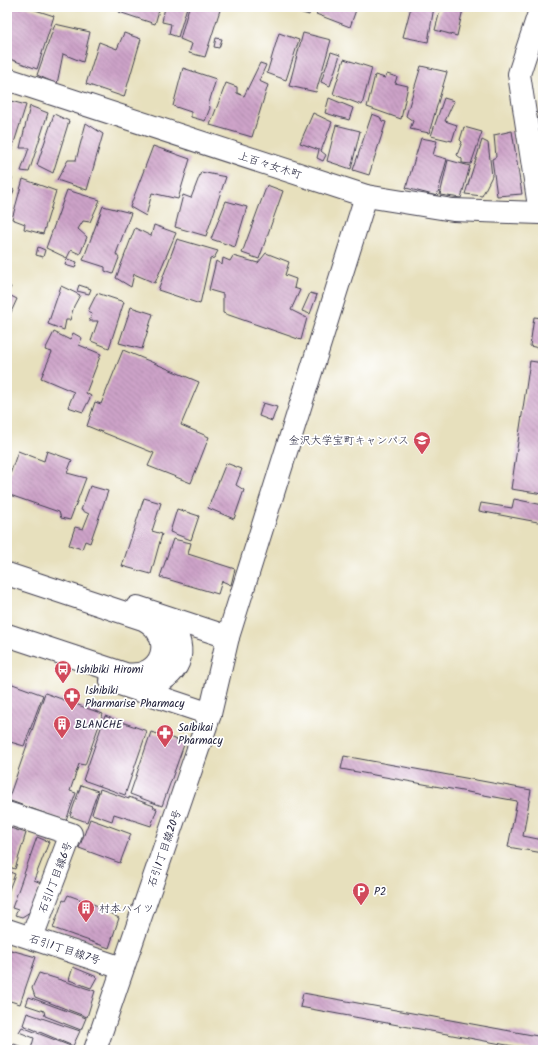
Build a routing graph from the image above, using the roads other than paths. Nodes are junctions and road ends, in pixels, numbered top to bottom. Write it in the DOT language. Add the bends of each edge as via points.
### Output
graph roads {
  1 [pos="541,7"];
  2 [pos="7,80"];
  3 [pos="366,196"];
  4 [pos="541,212"];
  5 [pos="7,563"];
  6 [pos="7,574"];
  7 [pos="168,618"];
  8 [pos="7,635"];
  9 [pos="228,637"];
  10 [pos="7,646"];
  11 [pos="143,691"];
  12 [pos="210,714"];
  13 [pos="7,813"];
  14 [pos="7,930"];
  15 [pos="32,938"];
  16 [pos="122,968"];
  17 [pos="95,1050"];
  1 -- 4 [label="street" via="520,74"];
  2 -- 3 [label="street, 上百々女木町"];
  3 -- 4 [label="street, 上百々女木町" via="453,210"];
  3 -- 9 [label="street, 石引1丁目線20号"];
  5 -- 7 [label="street"];
  6 -- 8 [label="street" via="143,619 156,628 162,649 158,661 151,669 133,676"];
  7 -- 9 [label="street"];
  7 -- 11 [label="street" via="178,634 179,660 170,676"];
  9 -- 12 [label="street, 石引1丁目線20号"];
  10 -- 11 [label="street"];
  11 -- 12 [label="street"];
  12 -- 16 [label="street, 石引1丁目線20号"];
  13 -- 15 [label="street, 石引1丁目線6号" via="71,834"];
  14 -- 15 [label="street, 石引1丁目線7号"];
  15 -- 16 [label="street, 石引1丁目線7号"];
  16 -- 17 [label="street, 石引1丁目線20号"];
}
